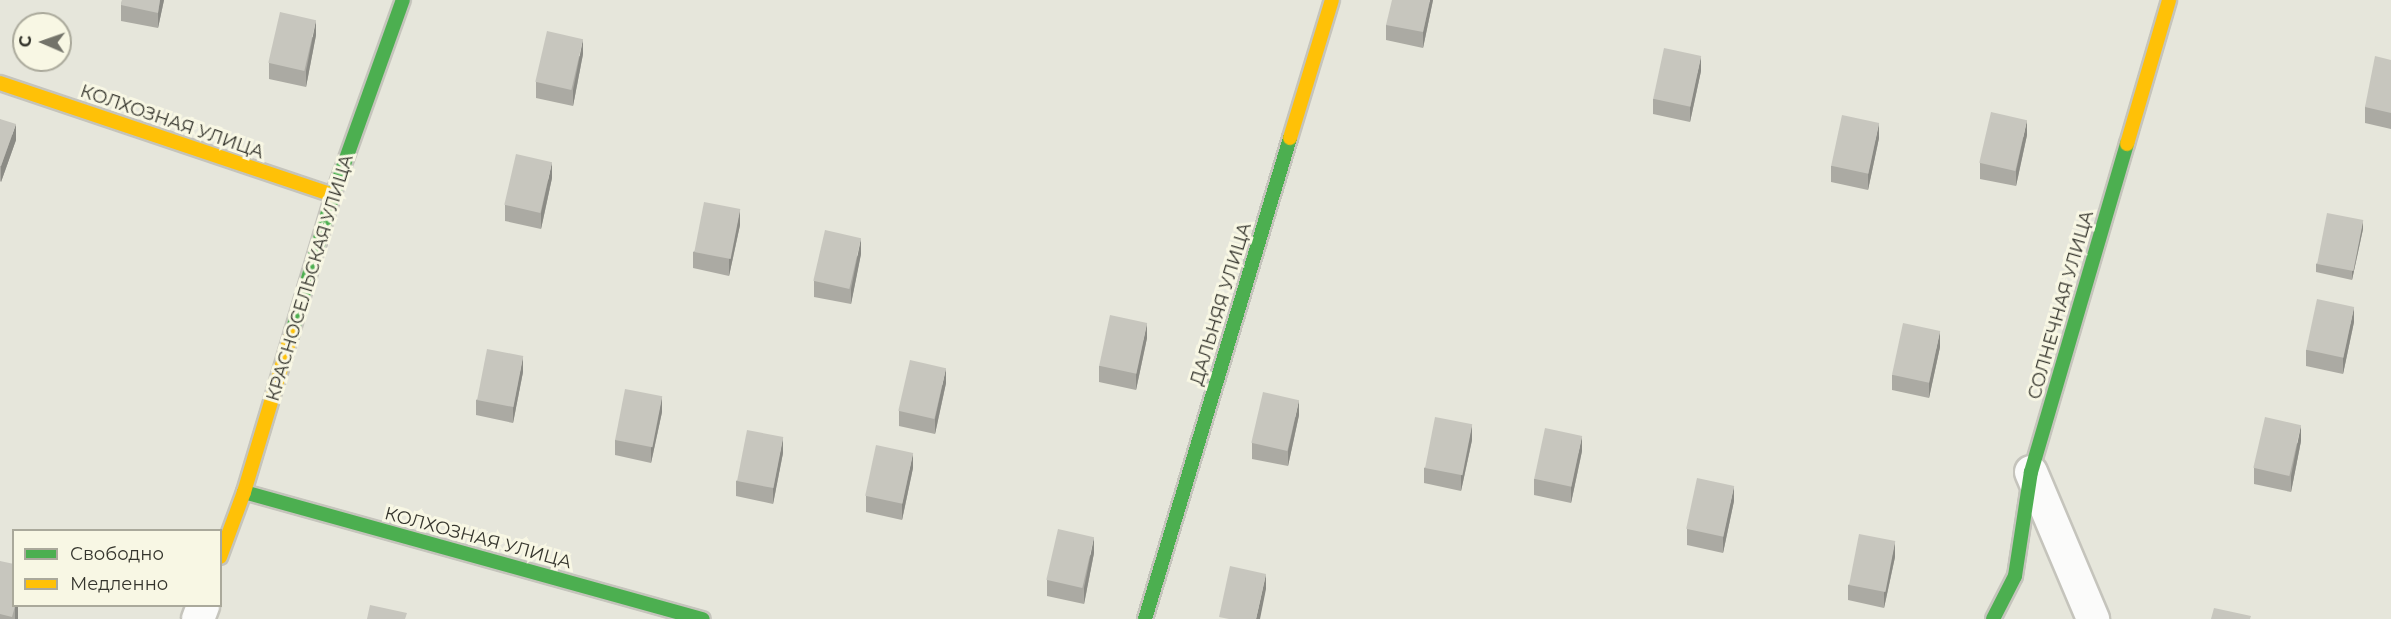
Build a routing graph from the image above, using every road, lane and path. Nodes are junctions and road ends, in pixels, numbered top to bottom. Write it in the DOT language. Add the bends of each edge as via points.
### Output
graph roads {
  1 [pos="403,0"];
  2 [pos="1332,0"];
  3 [pos="2169,0"];
  4 [pos="0,83"];
  5 [pos="333,195"];
  6 [pos="2031,472"];
  7 [pos="244,492"];
  8 [pos="222,552"];
  9 [pos="703,619"];
  10 [pos="1145,619"];
  11 [pos="1993,619"];
  12 [pos="2093,619"];
  1 -- 5 [label="street, КРАСНОСЕЛЬСКАЯ УЛИЦА"];
  2 -- 10 [label="street, ДАЛЬНЯЯ УЛИЦА"];
  3 -- 6 [label="street, СОЛНЕЧНАЯ УЛИЦА"];
  4 -- 5 [label="street, КОЛХОЗНАЯ УЛИЦА"];
  5 -- 7 [label="street, КРАСНОСЕЛЬСКАЯ УЛИЦА"];
  6 -- 11 [label="street, СОЛНЕЧНАЯ УЛИЦА" via="2015,576"];
  6 -- 12 [label="street"];
  7 -- 8 [label="street, КРАСНОСЕЛЬСКАЯ УЛИЦА"];
  7 -- 9 [label="street, КОЛХОЗНАЯ УЛИЦА"];
}
